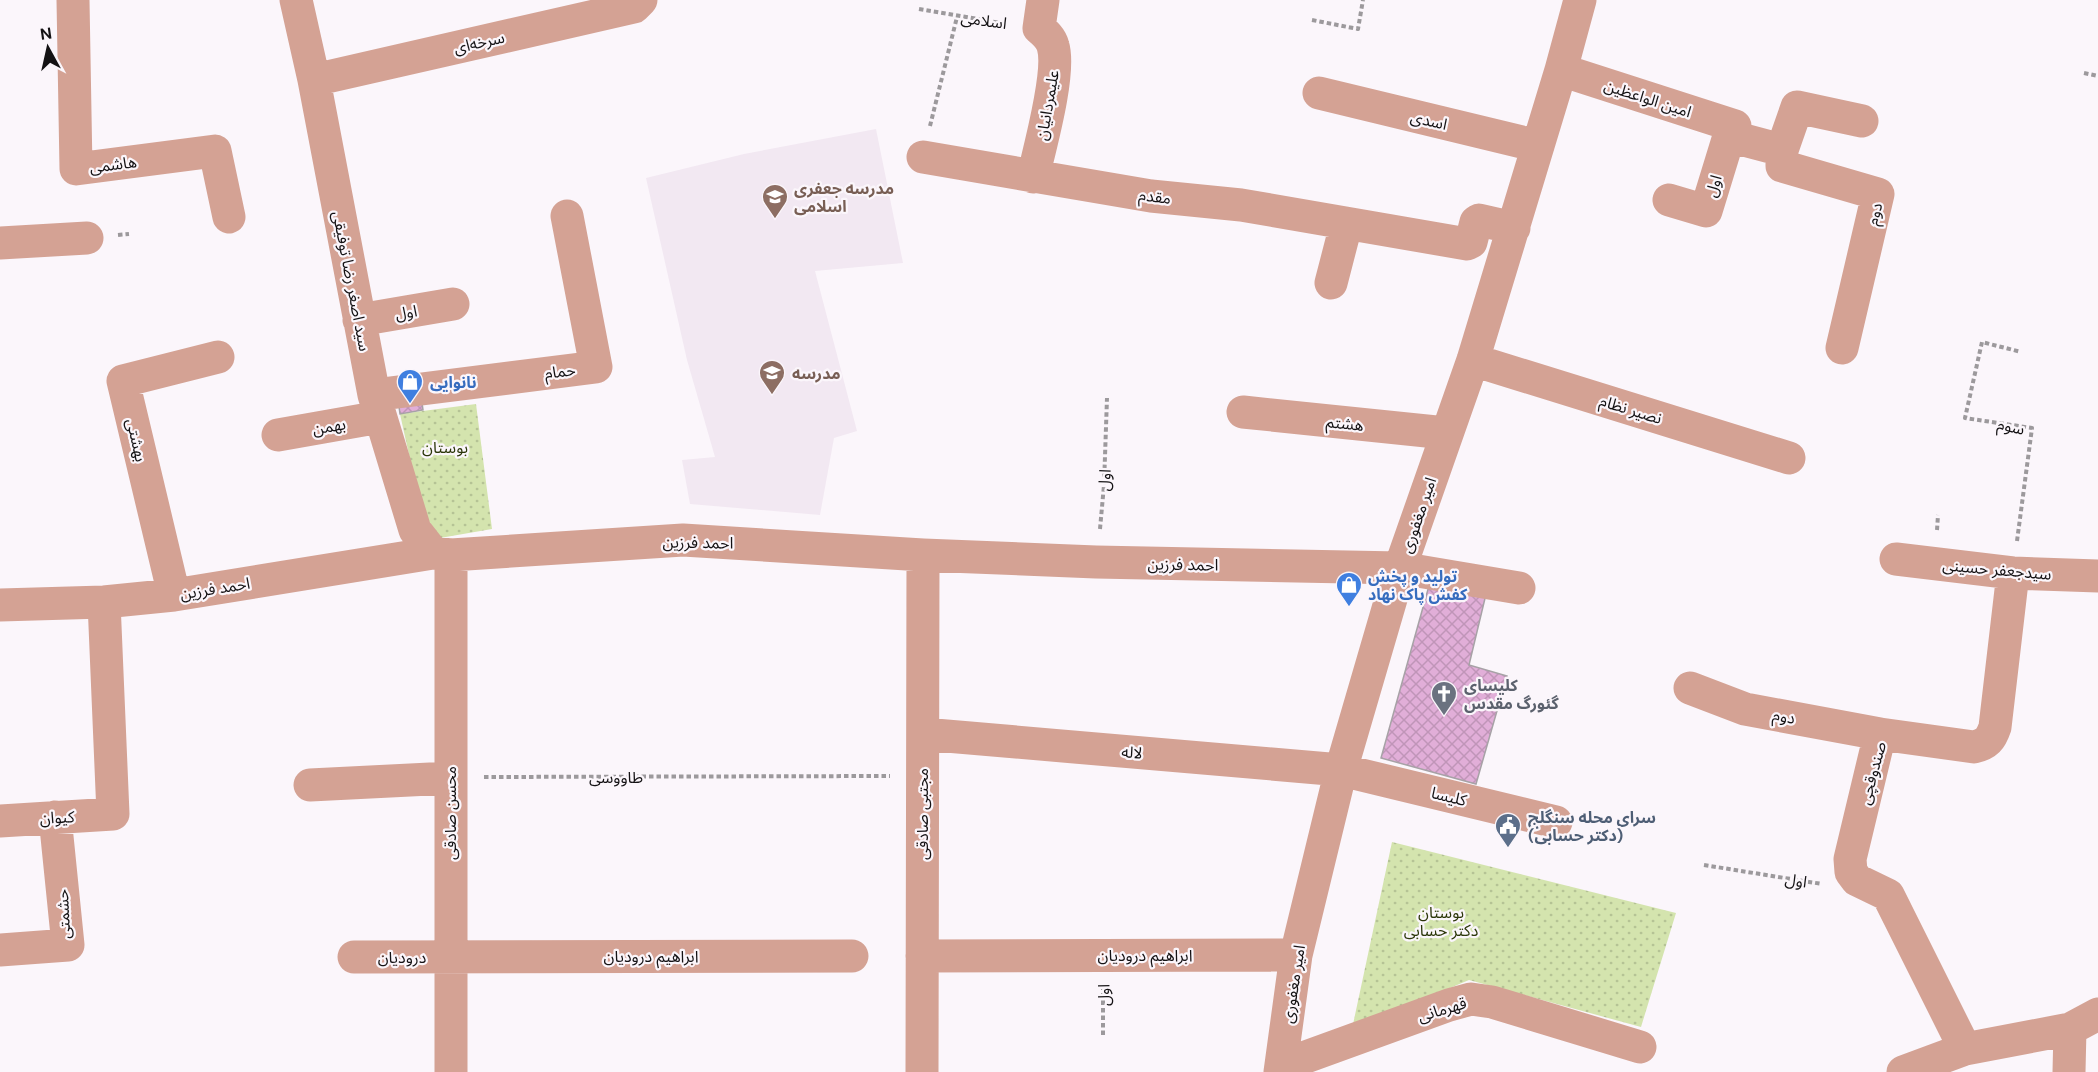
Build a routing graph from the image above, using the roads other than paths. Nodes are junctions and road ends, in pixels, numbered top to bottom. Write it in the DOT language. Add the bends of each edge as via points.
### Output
graph roads {
  1 [pos="73,0"];
  2 [pos="296,0"];
  3 [pos="641,0"];
  4 [pos="1580,0"];
  5 [pos="1043,21"];
  6 [pos="1562,70"];
  7 [pos="314,80"];
  8 [pos="1319,93"];
  9 [pos="1862,121"];
  10 [pos="1732,131"];
  11 [pos="1538,146"];
  12 [pos="1782,150"];
  13 [pos="923,157"];
  14 [pos="1034,177"];
  15 [pos="1669,200"];
  16 [pos="567,216"];
  17 [pos="229,217"];
  18 [pos="1346,225"];
  19 [pos="1514,228"];
  20 [pos="87,238"];
  21 [pos="0,243"];
  22 [pos="1331,283"];
  23 [pos="453,304"];
  24 [pos="359,320"];
  25 [pos="1842,348"];
  26 [pos="218,357"];
  27 [pos="1473,360"];
  28 [pos="377,406"];
  29 [pos="1243,412"];
  30 [pos="1446,434"];
  31 [pos="278,435"];
  32 [pos="1789,458"];
  33 [pos="442,554"];
  34 [pos="923,555"];
  35 [pos="1896,560"];
  36 [pos="1400,568"];
  37 [pos="2013,573"];
  38 [pos="2098,576"];
  39 [pos="1519,588"];
  40 [pos="174,595"];
  41 [pos="104,602"];
  42 [pos="0,605"];
  43 [pos="1690,688"];
  44 [pos="923,734"];
  45 [pos="1880,734"];
  46 [pos="1341,770"];
  47 [pos="450,778"];
  48 [pos="310,785"];
  49 [pos="55,817"];
  50 [pos="0,821"];
  51 [pos="1557,822"];
  52 [pos="0,950"];
  53 [pos="1296,955"];
  54 [pos="852,956"];
  55 [pos="922,956"];
  56 [pos="354,957"];
  57 [pos="451,957"];
  58 [pos="2084,1022"];
  59 [pos="1640,1047"];
  60 [pos="1965,1049"];
  61 [pos="1280,1069"];
  62 [pos="451,1072"];
  63 [pos="922,1072"];
  64 [pos="1903,1072"];
  65 [pos="2069,1072"];
  1 -- 17 [label="street, هاشمی" via="76,169 215,151"];
  2 -- 7 [label="street, سید اصغر رضا توفیقی"];
  3 -- 7 [label="street, سرخه‌ای" via="634,7"];
  4 -- 6 [label="street, امیر مغفوری"];
  5 -- 14 [label="street, علیمردانیان" via="1055,63"];
  6 -- 10 [label="street, امین الواعظین"];
  6 -- 11 [label="street, امیر مغفوری"];
  7 -- 24 [label="street, سید اصغر رضا توفیقی"];
  8 -- 11 [label="street, اسدی"];
  9 -- 12 [label="street" via="1797,106"];
  10 -- 12 [label="street, امین الواعظین"];
  10 -- 15 [label="street, اول" via="1706,211"];
  11 -- 19 [label="street, امیر مغفوری"];
  12 -- 25 [label="street, دوم" via="1782,166 1878,194"];
  13 -- 14 [label="street, مقدم"];
  14 -- 18 [label="street, مقدم" via="1151,196 1240,205"];
  16 -- 28 [label="street, حمام" via="596,367"];
  18 -- 19 [label="street, مقدم" via="1467,244 1479,220"];
  18 -- 22 [label="street"];
  19 -- 27 [label="street, امیر مغفوری"];
  20 -- 21 [label="street"];
  23 -- 24 [label="street, اول"];
  24 -- 28 [label="street, سید اصغر رضا توفیقی"];
  26 -- 40 [label="street, بهشتی" via="123,381"];
  27 -- 30 [label="street, امیر مغفوری"];
  27 -- 32 [label="street, نصیر نظام"];
  28 -- 31 [label="street, بهمن"];
  28 -- 33 [label="street, سید اصغر رضا توفیقی" via="415,530"];
  29 -- 30 [label="street, هشتم"];
  30 -- 36 [label="street, امیر مغفوری"];
  33 -- 34 [label="street, احمد فرزین" via="683,540"];
  33 -- 40 [label="street, احمد فرزین"];
  33 -- 47 [label="street, محسن صادقی"];
  34 -- 36 [label="street, احمد فرزین"];
  34 -- 44 [label="street, مجتبی صادقی"];
  35 -- 37 [label="street, سیدجعفر حسینی"];
  36 -- 39 [label="street, احمد فرزین"];
  36 -- 46 [label="street, امیر مغفوری"];
  37 -- 38 [label="street, سیدجعفر حسینی"];
  37 -- 45 [label="street, صندوقچی" via="1991,738 1974,747"];
  40 -- 41 [label="street, احمد فرزین"];
  41 -- 42 [label="street, احمد فرزین"];
  41 -- 49 [label="street, کیوان" via="113,814"];
  43 -- 45 [label="street, دوم" via="1745,709"];
  44 -- 46 [label="street, لاله"];
  44 -- 55 [label="street, مجتبی صادقی"];
  45 -- 60 [label="street, صندوقچی" via="1850,859 1851,872 1857,880 1888,895"];
  46 -- 51 [label="street, کلیسا"];
  46 -- 53 [label="street, امیر مغفوری"];
  47 -- 48 [label="street"];
  47 -- 57 [label="street, محسن صادقی"];
  49 -- 50 [label="street, کیوان"];
  49 -- 52 [label="street, حشمتی" via="68,945"];
  53 -- 55 [label="street, ابراهیم درودیان"];
  53 -- 61 [label="street, امیر مغفوری"];
  54 -- 57 [label="street, ابراهیم درودیان"];
  55 -- 63 [label="street, مجتبی صادقی"];
  56 -- 57 [label="street, درودیان"];
  57 -- 62 [label="street, محسن صادقی"];
  58 -- 60 [label="street"];
  58 -- 65 [label="street"];
  59 -- 61 [label="street, قهرمانی" via="1471,999"];
  60 -- 64 [label="street"];
}
